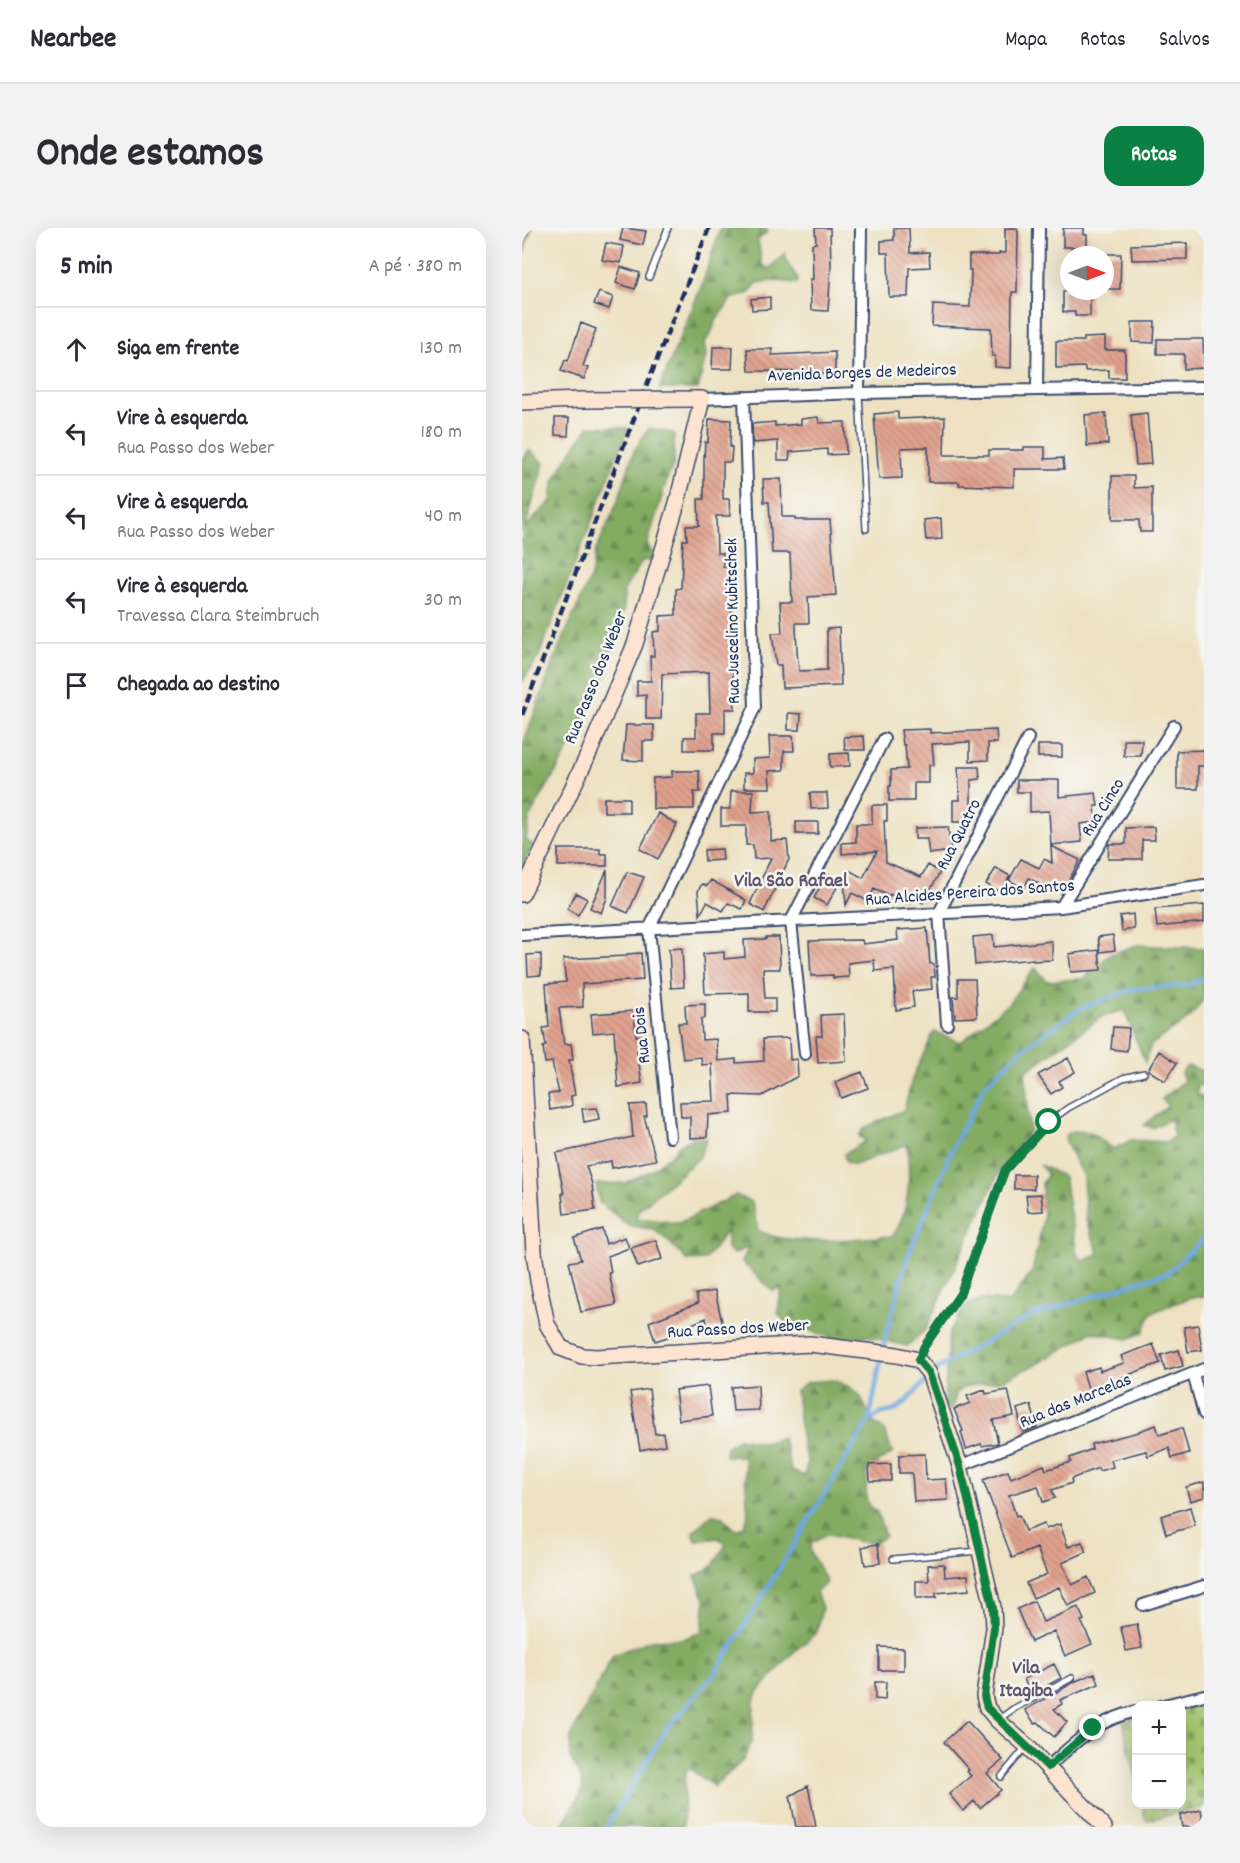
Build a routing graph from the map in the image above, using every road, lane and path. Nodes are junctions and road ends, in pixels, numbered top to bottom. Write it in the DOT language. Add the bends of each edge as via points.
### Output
graph roads {
  1 [pos="668,228"];
  2 [pos="861,228"];
  3 [pos="1039,228"];
  4 [pos="649,277"];
  5 [pos="1204,387"];
  6 [pos="1037,390"];
  7 [pos="859,393"];
  8 [pos="744,397"];
  9 [pos="697,399"];
  10 [pos="522,402"];
  11 [pos="866,529"];
  12 [pos="1174,726"];
  13 [pos="1028,738"];
  14 [pos="884,739"];
  15 [pos="1204,885"];
  16 [pos="522,894"];
  17 [pos="1061,907"];
  18 [pos="939,913"];
  19 [pos="791,921"];
  20 [pos="649,929"];
  21 [pos="522,935"];
  22 [pos="947,1024"];
  23 [pos="522,1039"];
  24 [pos="805,1054"];
  25 [pos="1144,1073"];
  26 [pos="670,1137"];
  27 [pos="525,1141"];
  28 [pos="918,1360"];
  29 [pos="1204,1369"];
  30 [pos="1193,1374"];
  31 [pos="1204,1414"];
  32 [pos="960,1466"];
  33 [pos="979,1551"];
  34 [pos="893,1559"];
  35 [pos="1204,1586"];
  36 [pos="1143,1605"];
  37 [pos="1072,1678"];
  38 [pos="1204,1695"];
  39 [pos="1180,1701"];
  40 [pos="1132,1712"];
  41 [pos="998,1720"];
  42 [pos="1027,1746"];
  43 [pos="1048,1767"];
  44 [pos="1001,1777"];
  45 [pos="1104,1827"];
  1 -- 4 [label="lane"];
  2 -- 7 [label="street"];
  3 -- 6 [label="street"];
  5 -- 6 [label="street, Avenida Borges de Medeiros"];
  6 -- 7 [label="street, Avenida Borges de Medeiros"];
  7 -- 8 [label="street, Avenida Borges de Medeiros"];
  7 -- 11 [label="lane"];
  8 -- 9 [label="street, Avenida Borges de Medeiros"];
  8 -- 20 [label="street, Rua Juscelino Kubitschek" via="755,706"];
  9 -- 10 [label="street, Avenida Borges de Medeiros, bridge"];
  9 -- 16 [label="street, Rua Passo dos Weber" via="677,503 635,644"];
  12 -- 17 [label="street, Rua Cinco"];
  13 -- 18 [label="street, Rua Quatro"];
  14 -- 19 [label="street"];
  15 -- 17 [label="street, Rua Alcides Pereira dos Santos"];
  17 -- 18 [label="street, Rua Alcides Pereira dos Santos"];
  18 -- 19 [label="street, Rua Alcides Pereira dos Santos"];
  18 -- 22 [label="street"];
  19 -- 20 [label="street, Rua Alcides Pereira dos Santos"];
  19 -- 24 [label="street"];
  20 -- 21 [label="street, Rua Alcides Pereira dos Santos"];
  20 -- 26 [label="street, Rua Dois"];
  23 -- 27 [label="street, Rua Passo dos Weber"];
  25 -- 28 [label="lane" via="1123,1078 1068,1108 1049,1122 1005,1170 960,1294"];
  27 -- 28 [label="street, Rua Passo dos Weber" via="538,1281 547,1324 561,1348 597,1358 810,1344"];
  28 -- 32 [label="street" via="929,1373"];
  29 -- 30 [label="street, Rua das Marcelas"];
  30 -- 31 [label="street"];
  30 -- 32 [label="street, Rua das Marcelas"];
  32 -- 33 [label="street"];
  33 -- 34 [label="lane"];
  33 -- 41 [label="street" via="993,1607 994,1628 984,1696 987,1708"];
  35 -- 36 [label="street"];
  37 -- 41 [label="lane"];
  38 -- 39 [label="street"];
  40 -- 43 [label="street" via="1093,1728"];
  41 -- 42 [label="street"];
  42 -- 43 [label="street"];
  42 -- 44 [label="lane"];
  43 -- 45 [label="street"];
}
